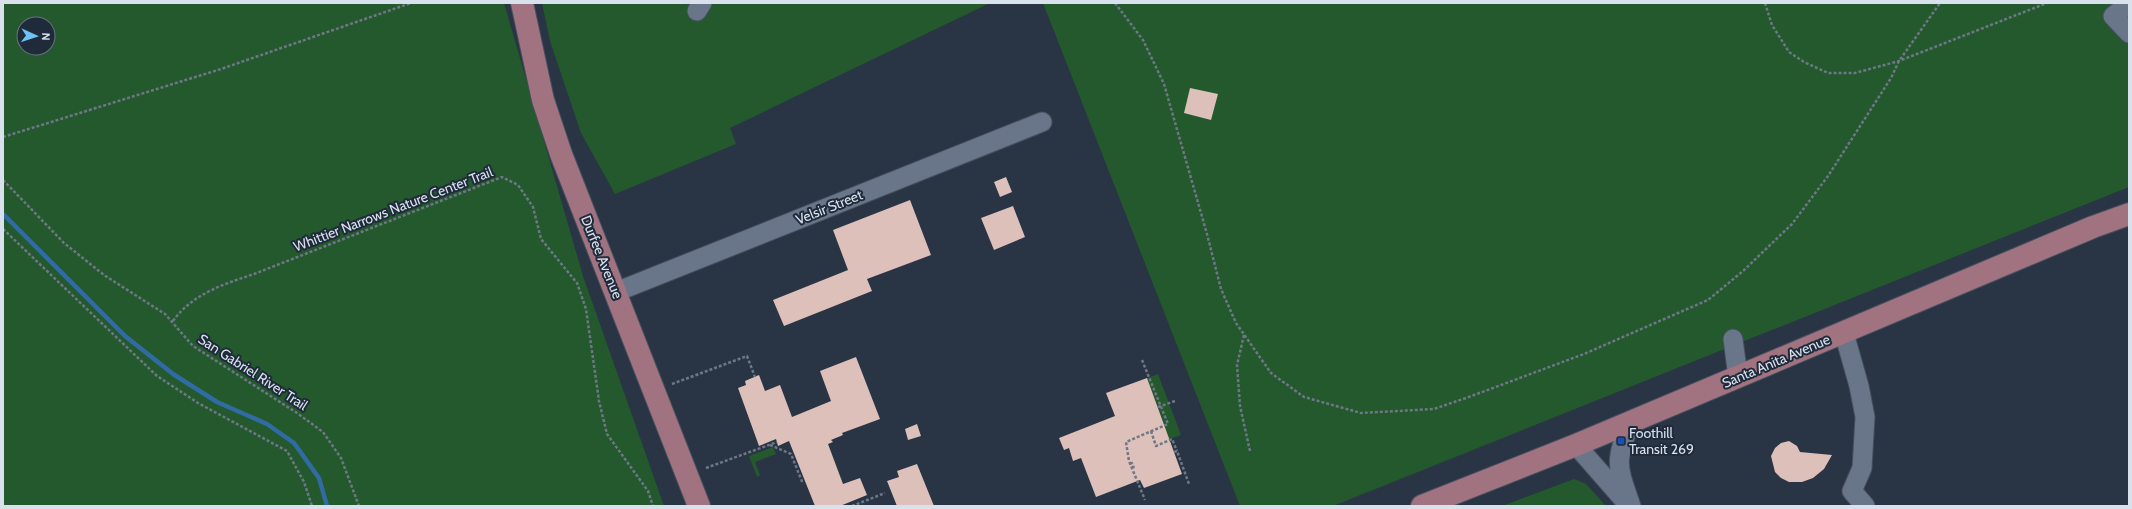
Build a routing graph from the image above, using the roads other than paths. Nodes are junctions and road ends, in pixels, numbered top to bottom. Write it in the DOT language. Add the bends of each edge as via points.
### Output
graph roads {
  1 [pos="522,3"];
  2 [pos="2129,4"];
  3 [pos="2129,33"];
  4 [pos="1042,122"];
  5 [pos="2129,214"];
  6 [pos="616,292"];
  7 [pos="1844,333"];
  8 [pos="1733,339"];
  9 [pos="1738,377"];
  10 [pos="1631,421"];
  11 [pos="1576,444"];
  12 [pos="699,506"];
  13 [pos="1422,506"];
  14 [pos="1630,506"];
  15 [pos="1865,506"];
  1 -- 6 [label="main road, Durfee Avenue" via="543,100 561,154"];
  2 -- 3 [label="street" via="2113,16"];
  4 -- 6 [label="street, Velsir Street"];
  5 -- 7 [label="main road, Santa Anita Avenue"];
  6 -- 12 [label="main road, Durfee Avenue"];
  7 -- 9 [label="main road, Santa Anita Avenue"];
  7 -- 15 [label="street" via="1865,418 1862,468 1852,491"];
  8 -- 9 [label="street"];
  9 -- 10 [label="main road, Santa Anita Avenue"];
  10 -- 11 [label="main road, Santa Anita Avenue"];
  10 -- 14 [label="street" via="1620,449 1618,469"];
  11 -- 13 [label="main road, Santa Anita Avenue"];
  11 -- 14 [label="street"];
}
